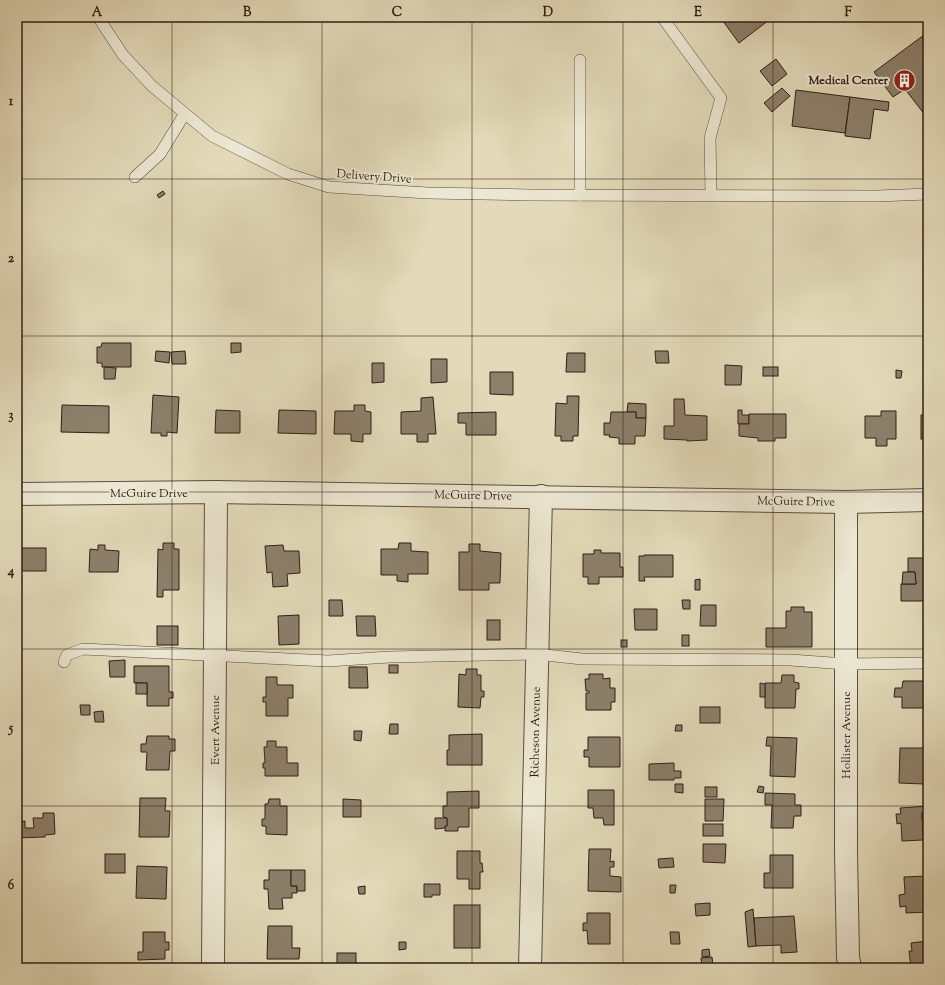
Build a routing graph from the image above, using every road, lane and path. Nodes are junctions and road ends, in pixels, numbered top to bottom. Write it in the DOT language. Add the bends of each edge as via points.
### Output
graph roads {
  1 [pos="98,17"];
  2 [pos="662,17"];
  3 [pos="580,60"];
  4 [pos="184,115"];
  5 [pos="135,177"];
  6 [pos="928,194"];
  7 [pos="580,195"];
  8 [pos="711,195"];
  9 [pos="216,492"];
  10 [pos="17,494"];
  11 [pos="541,496"];
  12 [pos="928,500"];
  13 [pos="846,502"];
  14 [pos="537,654"];
  15 [pos="215,656"];
  16 [pos="64,662"];
  17 [pos="846,664"];
  18 [pos="928,664"];
  19 [pos="213,968"];
  20 [pos="530,968"];
  21 [pos="850,968"];
  1 -- 4 [label="lane, Delivery Drive" via="123,55"];
  2 -- 8 [label="lane" via="721,98 710,138"];
  3 -- 7 [label="lane"];
  4 -- 5 [label="lane" via="160,154"];
  4 -- 7 [label="lane, Delivery Drive" via="212,136 249,156 288,174 329,186 428,193"];
  6 -- 8 [label="lane, Delivery Drive"];
  7 -- 8 [label="lane, Delivery Drive"];
  9 -- 10 [label="street, McGuire Drive"];
  9 -- 11 [label="street, McGuire Drive"];
  9 -- 15 [label="street, Evert Avenue"];
  11 -- 13 [label="street, McGuire Drive"];
  11 -- 14 [label="street, Richeson Avenue"];
  12 -- 13 [label="street, McGuire Drive"];
  13 -- 17 [label="street, Hollister Avenue"];
  14 -- 15 [label="lane" via="328,661"];
  14 -- 17 [label="lane" via="582,659 790,660"];
  14 -- 20 [label="street, Richeson Avenue"];
  15 -- 16 [label="lane" via="83,649 67,655"];
  15 -- 19 [label="street, Evert Avenue"];
  17 -- 18 [label="lane"];
  17 -- 21 [label="street, Hollister Avenue" via="846,859"];
}
